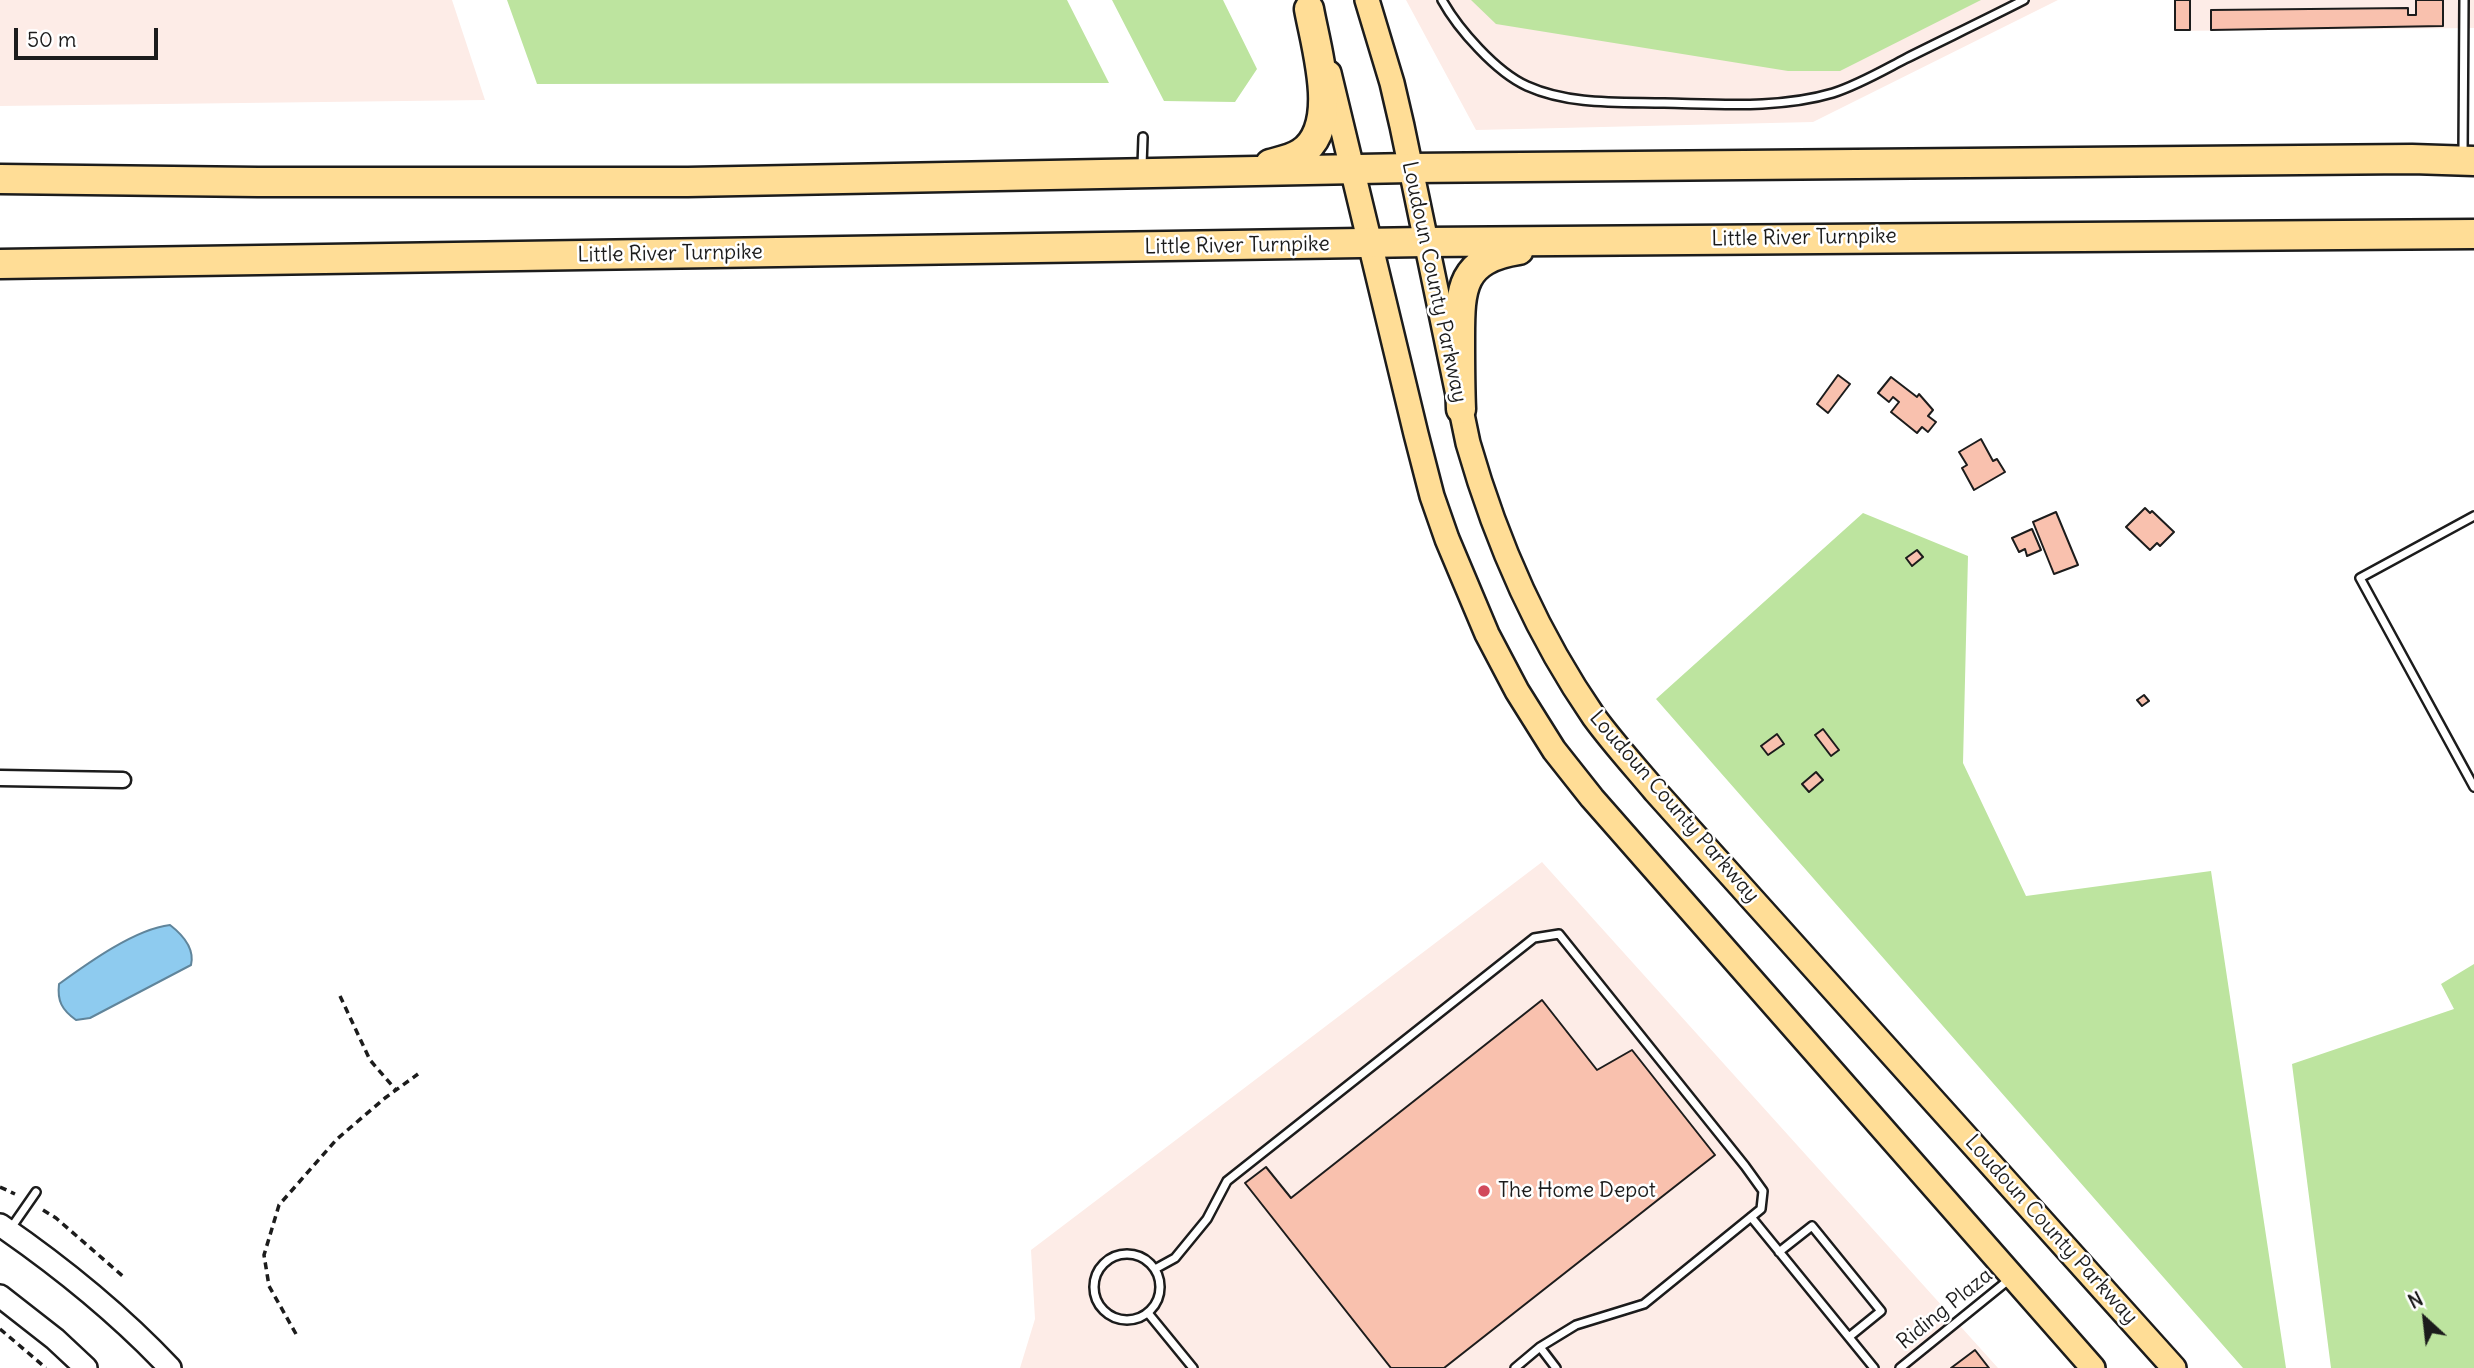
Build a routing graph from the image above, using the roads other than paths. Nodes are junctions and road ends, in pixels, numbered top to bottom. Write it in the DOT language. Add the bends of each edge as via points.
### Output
graph roads {
  1 [pos="1367,0"];
  2 [pos="1442,0"];
  3 [pos="2024,0"];
  4 [pos="2463,0"];
  5 [pos="1308,4"];
  6 [pos="1143,137"];
  7 [pos="2469,161"];
  8 [pos="1411,168"];
  9 [pos="1353,170"];
  10 [pos="1222,172"];
  11 [pos="1142,174"];
  12 [pos="0,179"];
  13 [pos="2474,234"];
  14 [pos="1589,240"];
  15 [pos="1426,242"];
  16 [pos="1372,244"];
  17 [pos="0,264"];
  18 [pos="1461,409"];
  19 [pos="2474,516"];
  20 [pos="0,778"];
  21 [pos="123,780"];
  22 [pos="2474,787"];
  23 [pos="36,1192"];
  24 [pos="1751,1217"];
  25 [pos="4,1228"];
  26 [pos="1779,1252"];
  27 [pos="1156,1269"];
  28 [pos="2013,1276"];
  29 [pos="0,1296"];
  30 [pos="1148,1313"];
  31 [pos="1849,1337"];
  32 [pos="1540,1347"];
  33 [pos="86,1368"];
  34 [pos="170,1368"];
  35 [pos="1193,1368"];
  36 [pos="1515,1368"];
  37 [pos="1556,1368"];
  38 [pos="1874,1368"];
  39 [pos="1900,1368"];
  40 [pos="2093,1368"];
  41 [pos="2174,1368"];
  1 -- 8 [label="main road, Loudoun County Parkway"];
  2 -- 3 [label="lane" via="1476,44 1527,86 1590,100 1677,103 1766,103 1831,93"];
  4 -- 7 [label="lane"];
  5 -- 9 [label="main road"];
  5 -- 10 [label="highway" via="1324,99 1320,131 1312,144 1287,160"];
  6 -- 11 [label="lane"];
  7 -- 8 [label="highway"];
  8 -- 9 [label="highway"];
  8 -- 15 [label="main road, Loudoun County Parkway"];
  9 -- 10 [label="highway"];
  9 -- 16 [label="main road"];
  10 -- 11 [label="highway"];
  11 -- 12 [label="highway" via="688,182"];
  13 -- 14 [label="highway, Little River Turnpike"];
  14 -- 15 [label="highway, Little River Turnpike"];
  14 -- 18 [label="highway" via="1501,254 1469,275 1460,307"];
  15 -- 16 [label="highway, Little River Turnpike"];
  15 -- 18 [label="main road, Loudoun County Parkway"];
  16 -- 17 [label="highway, Little River Turnpike"];
  16 -- 28 [label="main road" via="1416,434 1447,539 1487,634 1554,750"];
  18 -- 41 [label="main road, Loudoun County Parkway" via="1480,486 1511,568 1557,659 1595,719"];
  19 -- 22 [label="lane" via="2360,578"];
  20 -- 21 [label="street"];
  23 -- 25 [label="lane"];
  24 -- 26 [label="lane"];
  24 -- 27 [label="lane" via="1761,1209 1763,1191 1559,934 1534,938 1227,1181 1207,1219 1175,1258"];
  24 -- 32 [label="lane" via="1644,1304 1576,1325"];
  25 -- 34 [label="main road" via="96,1297"];
  26 -- 31 [label="lane"];
  26 -- 31 [label="lane" via="1812,1226 1881,1311"];
  27 -- 30 [label="lane" via="1161,1287"];
  27 -- 30 [label="lane" via="1148,1260 1127,1253 1106,1261 1095,1278 1096,1299 1110,1315 1129,1320"];
  28 -- 39 [label="lane, Riding Plaza"];
  28 -- 40 [label="main road"];
  29 -- 33 [label="main road"];
  30 -- 35 [label="lane"];
  31 -- 38 [label="lane"];
  32 -- 36 [label="lane"];
  32 -- 37 [label="lane"];
}
